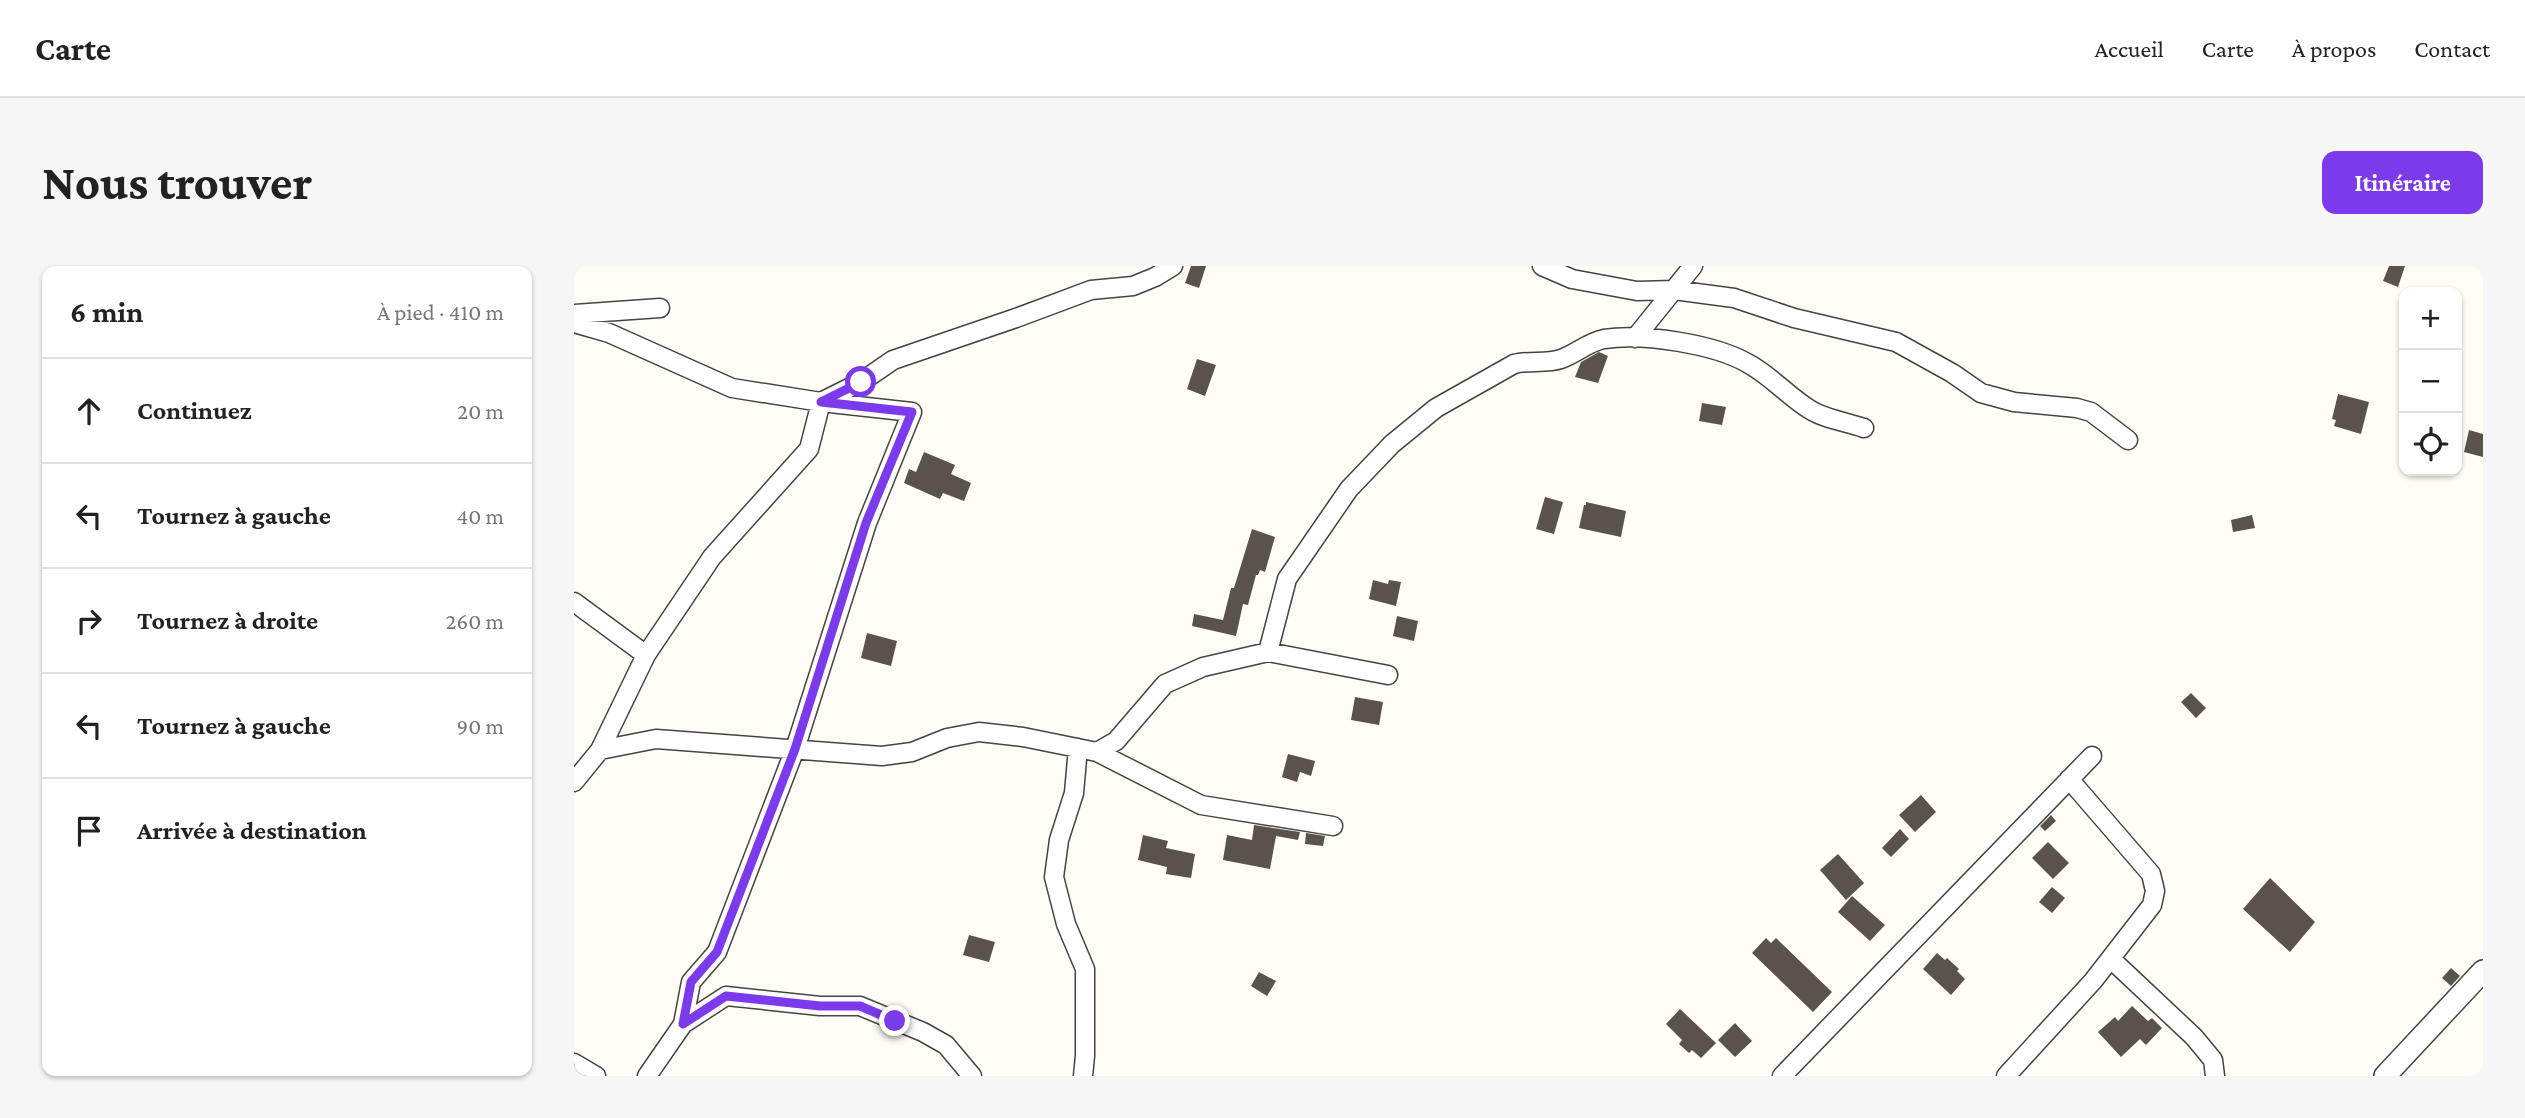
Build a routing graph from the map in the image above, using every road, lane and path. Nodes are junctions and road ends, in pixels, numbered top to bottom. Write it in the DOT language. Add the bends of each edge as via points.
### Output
graph roads {
  1 [pos="1173,266"];
  2 [pos="1542,266"];
  3 [pos="1693,266"];
  4 [pos="1674,290"];
  5 [pos="660,308"];
  6 [pos="574,314"];
  7 [pos="574,323"];
  8 [pos="1635,338"];
  9 [pos="821,402"];
  10 [pos="1864,428"];
  11 [pos="2128,440"];
  12 [pos="574,602"];
  13 [pos="1268,652"];
  14 [pos="646,655"];
  15 [pos="1388,675"];
  16 [pos="1078,748"];
  17 [pos="795,749"];
  18 [pos="600,750"];
  19 [pos="1097,752"];
  20 [pos="2092,756"];
  21 [pos="2070,779"];
  22 [pos="574,782"];
  23 [pos="1333,826"];
  24 [pos="2111,958"];
  25 [pos="2483,971"];
  26 [pos="683,1024"];
  27 [pos="574,1063"];
  28 [pos="596,1076"];
  29 [pos="647,1076"];
  30 [pos="972,1076"];
  31 [pos="1083,1076"];
  32 [pos="1782,1076"];
  33 [pos="2006,1076"];
  34 [pos="2215,1076"];
  35 [pos="2385,1076"];
  1 -- 9 [label="street" via="1133,286 1091,290 892,360"];
  2 -- 4 [label="street" via="1572,279 1636,291"];
  3 -- 4 [label="street"];
  4 -- 8 [label="street"];
  4 -- 11 [label="street" via="1734,298 1794,318 1896,342 1981,393 2091,412"];
  5 -- 6 [label="street"];
  7 -- 9 [label="street" via="609,333 732,388"];
  8 -- 10 [label="street" via="1702,345 1749,364 1810,410"];
  8 -- 13 [label="street" via="1603,339 1561,359 1514,364 1436,408 1392,444 1349,489 1287,579"];
  9 -- 14 [label="street" via="809,449 712,557"];
  9 -- 17 [label="street" via="912,412 866,523"];
  12 -- 14 [label="street"];
  13 -- 15 [label="street"];
  13 -- 19 [label="street" via="1203,667 1165,684 1116,741"];
  14 -- 18 [label="street"];
  16 -- 17 [label="street" via="979,732 882,756"];
  16 -- 19 [label="street"];
  16 -- 31 [label="street" via="1074,793 1059,840 1054,877 1066,924 1086,969"];
  17 -- 18 [label="street" via="656,739"];
  17 -- 26 [label="street" via="717,952 691,982"];
  18 -- 22 [label="street"];
  19 -- 23 [label="street" via="1201,805"];
  20 -- 21 [label="street"];
  21 -- 24 [label="street" via="2151,874 2155,891 2152,905"];
  21 -- 32 [label="street"];
  24 -- 33 [label="street"];
  24 -- 34 [label="street" via="2194,1037 2213,1060"];
  25 -- 35 [label="street"];
  26 -- 29 [label="street"];
  26 -- 30 [label="street" via="726,996 860,1006 946,1045"];
  27 -- 28 [label="street"];
}
